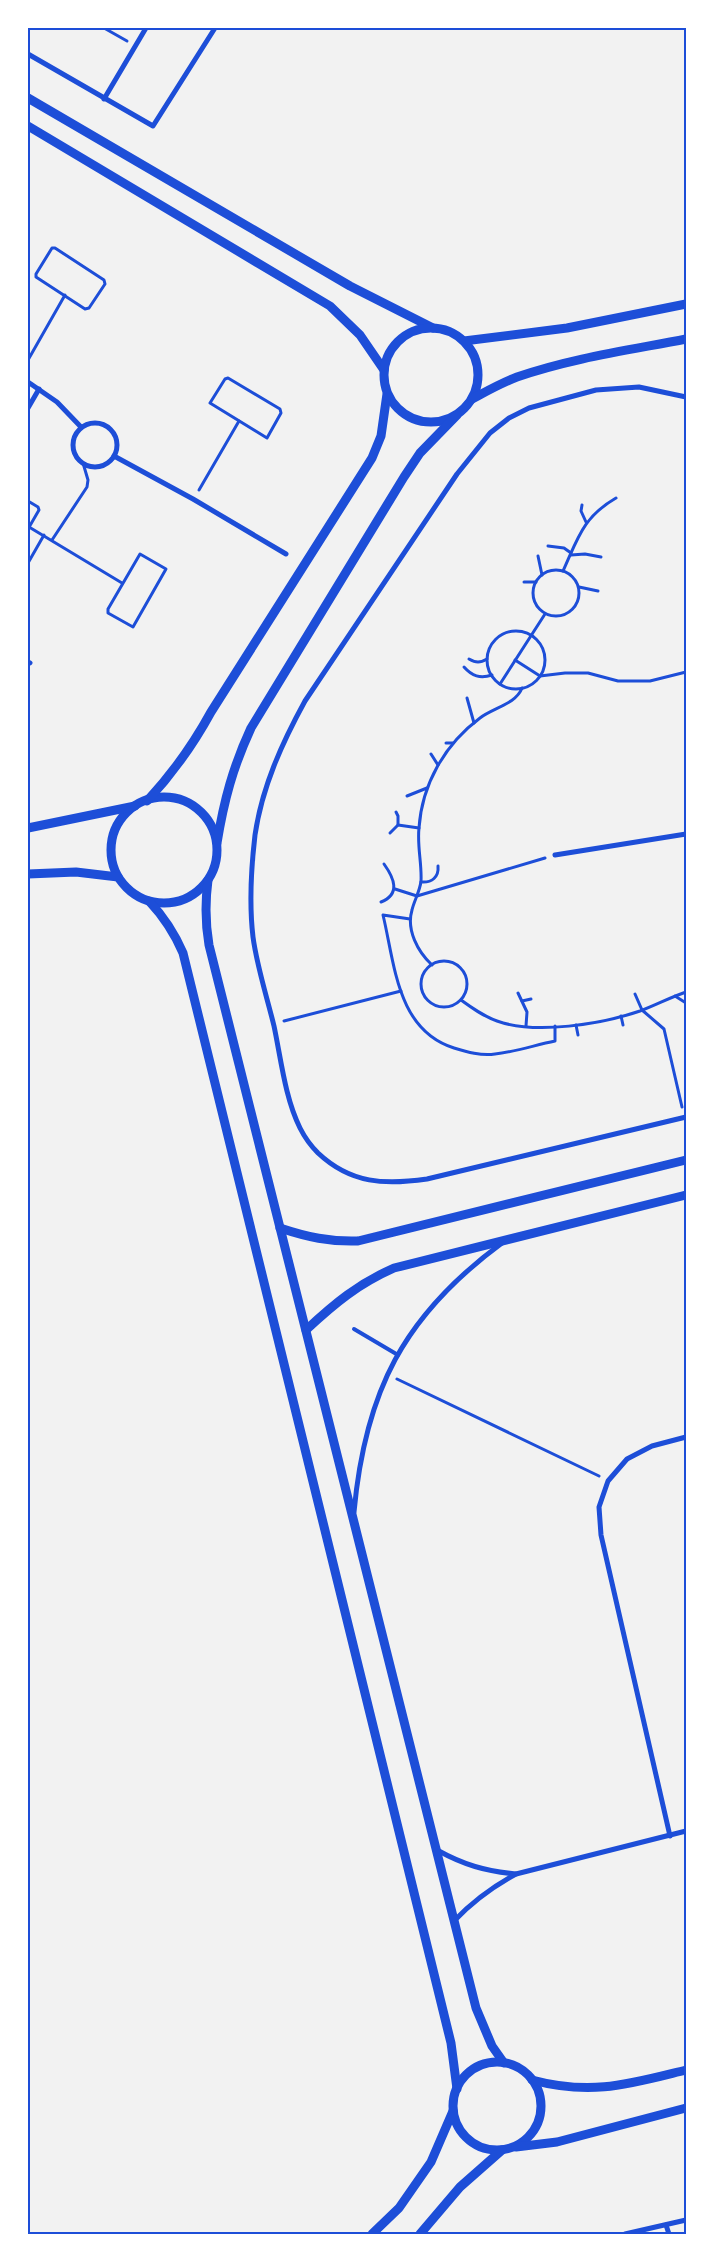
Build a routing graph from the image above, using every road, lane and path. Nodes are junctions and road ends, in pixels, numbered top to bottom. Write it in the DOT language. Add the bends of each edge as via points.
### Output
graph roads {
  1 [pos="104,28"];
  2 [pos="146,28"];
  3 [pos="215,28"];
  4 [pos="136,45"];
  5 [pos="28,54"];
  6 [pos="28,98"];
  7 [pos="104,99"];
  8 [pos="28,126"];
  9 [pos="65,295"];
  10 [pos="686,304"];
  11 [pos="433,328"];
  12 [pos="686,340"];
  13 [pos="464,341"];
  14 [pos="28,360"];
  15 [pos="384,370"];
  16 [pos="28,382"];
  17 [pos="39,389"];
  18 [pos="387,394"];
  19 [pos="686,397"];
  20 [pos="472,399"];
  21 [pos="28,408"];
  22 [pos="457,415"];
  23 [pos="238,421"];
  24 [pos="81,427"];
  25 [pos="114,456"];
  26 [pos="83,464"];
  27 [pos="616,498"];
  28 [pos="194,499"];
  29 [pos="28,501"];
  30 [pos="582,505"];
  31 [pos="586,522"];
  32 [pos="28,528"];
  33 [pos="44,535"];
  34 [pos="52,540"];
  35 [pos="548,546"];
  36 [pos="286,554"];
  37 [pos="571,554"];
  38 [pos="538,556"];
  39 [pos="601,557"];
  40 [pos="28,563"];
  41 [pos="563,571"];
  42 [pos="542,575"];
  43 [pos="524,582"];
  44 [pos="536,582"];
  45 [pos="122,583"];
  46 [pos="578,587"];
  47 [pos="598,591"];
  48 [pos="545,614"];
  49 [pos="531,635"];
  50 [pos="487,658"];
  51 [pos="468,659"];
  52 [pos="515,660"];
  53 [pos="464,667"];
  54 [pos="686,672"];
  55 [pos="492,675"];
  56 [pos="540,676"];
  57 [pos="500,684"];
  58 [pos="522,688"];
  59 [pos="467,698"];
  60 [pos="474,723"];
  61 [pos="446,743"];
  62 [pos="454,743"];
  63 [pos="431,754"];
  64 [pos="438,766"];
  65 [pos="427,788"];
  66 [pos="406,796"];
  67 [pos="147,801"];
  68 [pos="135,806"];
  69 [pos="396,812"];
  70 [pos="398,825"];
  71 [pos="28,828"];
  72 [pos="418,828"];
  73 [pos="390,833"];
  74 [pos="686,834"];
  75 [pos="217,843"];
  76 [pos="555,855"];
  77 [pos="384,864"];
  78 [pos="438,866"];
  79 [pos="28,874"];
  80 [pos="118,877"];
  81 [pos="208,880"];
  82 [pos="421,882"];
  83 [pos="395,889"];
  84 [pos="417,896"];
  85 [pos="149,901"];
  86 [pos="381,902"];
  87 [pos="411,919"];
  88 [pos="432,965"];
  89 [pos="401,991"];
  90 [pos="686,992"];
  91 [pos="518,993"];
  92 [pos="635,994"];
  93 [pos="675,996"];
  94 [pos="531,999"];
  95 [pos="461,1000"];
  96 [pos="522,1001"];
  97 [pos="686,1002"];
  98 [pos="642,1010"];
  99 [pos="621,1016"];
  100 [pos="274,1024"];
  101 [pos="576,1025"];
  102 [pos="624,1025"];
  103 [pos="526,1026"];
  104 [pos="555,1026"];
  105 [pos="578,1035"];
  106 [pos="685,1117"];
  107 [pos="686,1160"];
  108 [pos="686,1196"];
  109 [pos="280,1228"];
  110 [pos="508,1239"];
  111 [pos="354,1329"];
  112 [pos="306,1330"];
  113 [pos="398,1355"];
  114 [pos="387,1374"];
  115 [pos="686,1437"];
  116 [pos="608,1480"];
  117 [pos="354,1520"];
  118 [pos="686,1832"];
  119 [pos="670,1836"];
  120 [pos="436,1850"];
  121 [pos="516,1874"];
  122 [pos="454,1921"];
  123 [pos="504,2063"];
  124 [pos="686,2070"];
  125 [pos="532,2080"];
  126 [pos="457,2089"];
  127 [pos="686,2108"];
  128 [pos="453,2111"];
  129 [pos="513,2147"];
  130 [pos="502,2150"];
  131 [pos="686,2220"];
  132 [pos="666,2225"];
  133 [pos="372,2234"];
  134 [pos="420,2234"];
  135 [pos="625,2234"];
  136 [pos="669,2234"];
  1 -- 4 [label="path"];
  2 -- 4 [label="street"];
  3 -- 7 [label="street" via="153,126"];
  4 -- 7 [label="street"];
  5 -- 7 [label="street"];
  6 -- 11 [label="street" via="350,286"];
  8 -- 15 [label="street" via="330,306 360,335"];
  9 -- 9 [label="path" via="88,309 105,282 53,248 36,276"];
  9 -- 14 [label="path"];
  10 -- 13 [label="street" via="567,328"];
  11 -- 13 [label="street"];
  11 -- 15 [label="street" via="410,333 400,340 392,348"];
  12 -- 20 [label="street" via="585,358 536,371 500,384"];
  13 -- 20 [label="street" via="478,369 479,379"];
  15 -- 18 [label="street"];
  16 -- 17 [label="street"];
  17 -- 21 [label="street"];
  17 -- 24 [label="street"];
  18 -- 22 [label="street" via="393,404 412,418 435,422"];
  18 -- 67 [label="street" via="381,436 372,458 193,744"];
  19 -- 100 [label="street" via="639,387 596,390 529,408 490,432 452,482 305,701 274,764 256,833 252,868 254,938"];
  20 -- 22 [label="street"];
  22 -- 75 [label="street" via="420,453 404,476 251,728 232,772"];
  23 -- 23 [label="path" via="267,438 281,411 226,378 210,403"];
  23 -- 28 [label="path"];
  24 -- 25 [label="street" via="96,422 110,428 117,441"];
  24 -- 26 [label="street" via="73,438 72,446"];
  25 -- 26 [label="street" via="103,465"];
  25 -- 28 [label="street"];
  26 -- 34 [label="path" via="87,487"];
  27 -- 31 [label="path"];
  28 -- 36 [label="street"];
  29 -- 32 [label="path" via="39,509"];
  30 -- 31 [label="path"];
  31 -- 37 [label="path"];
  32 -- 33 [label="path"];
  33 -- 34 [label="path"];
  33 -- 40 [label="path"];
  34 -- 45 [label="path"];
  35 -- 37 [label="path" via="564,548"];
  37 -- 39 [label="path"];
  37 -- 41 [label="path"];
  38 -- 42 [label="path"];
  41 -- 42 [label="path" via="548,571"];
  41 -- 46 [label="path" via="573,577"];
  42 -- 44 [label="path"];
  43 -- 44 [label="path"];
  44 -- 48 [label="path" via="533,596"];
  45 -- 45 [label="path" via="140,554 166,569 133,627 108,611"];
  46 -- 47 [label="path"];
  46 -- 48 [label="path" via="578,600 570,611 558,616"];
  48 -- 49 [label="path"];
  49 -- 50 [label="path" via="517,631 503,634 492,644"];
  49 -- 52 [label="path"];
  49 -- 56 [label="path" via="538,640 544,654"];
  50 -- 51 [label="path" via="481,662"];
  50 -- 55 [label="path"];
  52 -- 56 [label="path"];
  52 -- 57 [label="path"];
  53 -- 55 [label="path" via="476,677"];
  54 -- 56 [label="path" via="650,681 618,681 588,673"];
  55 -- 57 [label="path"];
  56 -- 58 [label="path"];
  57 -- 58 [label="path"];
  58 -- 60 [label="path" via="519,696"];
  59 -- 60 [label="path"];
  60 -- 62 [label="path"];
  61 -- 62 [label="path"];
  62 -- 64 [label="path"];
  63 -- 64 [label="path"];
  64 -- 65 [label="path"];
  65 -- 66 [label="path"];
  65 -- 72 [label="path"];
  67 -- 68 [label="street"];
  67 -- 75 [label="street" via="174,798 198,809 207,818"];
  68 -- 71 [label="street"];
  68 -- 80 [label="street" via="125,815 113,838 111,851"];
  69 -- 70 [label="path"];
  70 -- 72 [label="path"];
  70 -- 73 [label="path"];
  72 -- 82 [label="path"];
  74 -- 76 [label="street"];
  75 -- 81 [label="street" via="217,856"];
  76 -- 84 [label="path"];
  77 -- 83 [label="path"];
  78 -- 82 [label="path" via="434,879"];
  79 -- 80 [label="street" via="76,872"];
  80 -- 85 [label="street" via="136,895"];
  81 -- 85 [label="street" via="188,898 168,903"];
  81 -- 109 [label="street" via="205,902 209,945"];
  82 -- 84 [label="path"];
  83 -- 84 [label="path"];
  83 -- 86 [label="path" via="393,895"];
  84 -- 87 [label="path"];
  85 -- 126 [label="street" via="175,933 183,953 451,2043"];
  87 -- 88 [label="path" via="418,949"];
  87 -- 89 [label="path" via="383,915"];
  88 -- 95 [label="path" via="446,962 460,967 467,980"];
  88 -- 95 [label="path" via="426,970 422,984 427,999 432,1004 447,1007"];
  89 -- 100 [label="path"];
  89 -- 104 [label="path" via="412,1020 427,1034 447,1046 470,1053 494,1054 555,1041"];
  90 -- 93 [label="path"];
  91 -- 96 [label="path"];
  92 -- 98 [label="path"];
  93 -- 97 [label="path"];
  93 -- 98 [label="path"];
  94 -- 96 [label="path"];
  95 -- 103 [label="path" via="498,1022"];
  96 -- 103 [label="path" via="528,1016"];
  98 -- 99 [label="path"];
  98 -- 106 [label="path" via="664,1029"];
  99 -- 101 [label="path"];
  99 -- 102 [label="path"];
  100 -- 106 [label="street" via="300,1128 317,1152 332,1164 367,1180 396,1183 427,1179"];
  101 -- 104 [label="path"];
  101 -- 105 [label="path"];
  103 -- 104 [label="path"];
  107 -- 109 [label="street" via="358,1241 333,1242"];
  108 -- 110 [label="street"];
  109 -- 112 [label="street"];
  110 -- 112 [label="street" via="394,1268 348,1293"];
  110 -- 113 [label="street" via="471,1266 438,1298"];
  111 -- 113 [label="lane"];
  112 -- 117 [label="street"];
  113 -- 114 [label="street"];
  114 -- 116 [label="path"];
  114 -- 117 [label="street" via="369,1421 358,1470"];
  115 -- 116 [label="street" via="652,1446 627,1459"];
  116 -- 119 [label="street" via="599,1507 601,1535"];
  117 -- 120 [label="street"];
  118 -- 119 [label="street"];
  119 -- 121 [label="street"];
  120 -- 121 [label="street" via="461,1863 488,1871"];
  120 -- 122 [label="street"];
  121 -- 122 [label="street" via="493,1886"];
  122 -- 123 [label="street" via="483,2027"];
  123 -- 125 [label="street" via="514,2066"];
  123 -- 126 [label="street" via="481,2065 462,2079"];
  124 -- 125 [label="street" via="609,2088 557,2087"];
  125 -- 129 [label="street" via="541,2102 537,2124 523,2142"];
  126 -- 128 [label="street"];
  127 -- 129 [label="street" via="557,2142"];
  128 -- 130 [label="street" via="456,2123 470,2141 490,2150"];
  128 -- 133 [label="street" via="431,2162 399,2208"];
  129 -- 130 [label="street"];
  130 -- 134 [label="street" via="460,2187"];
  131 -- 132 [label="street"];
  132 -- 135 [label="street"];
  132 -- 136 [label="street"];
}
